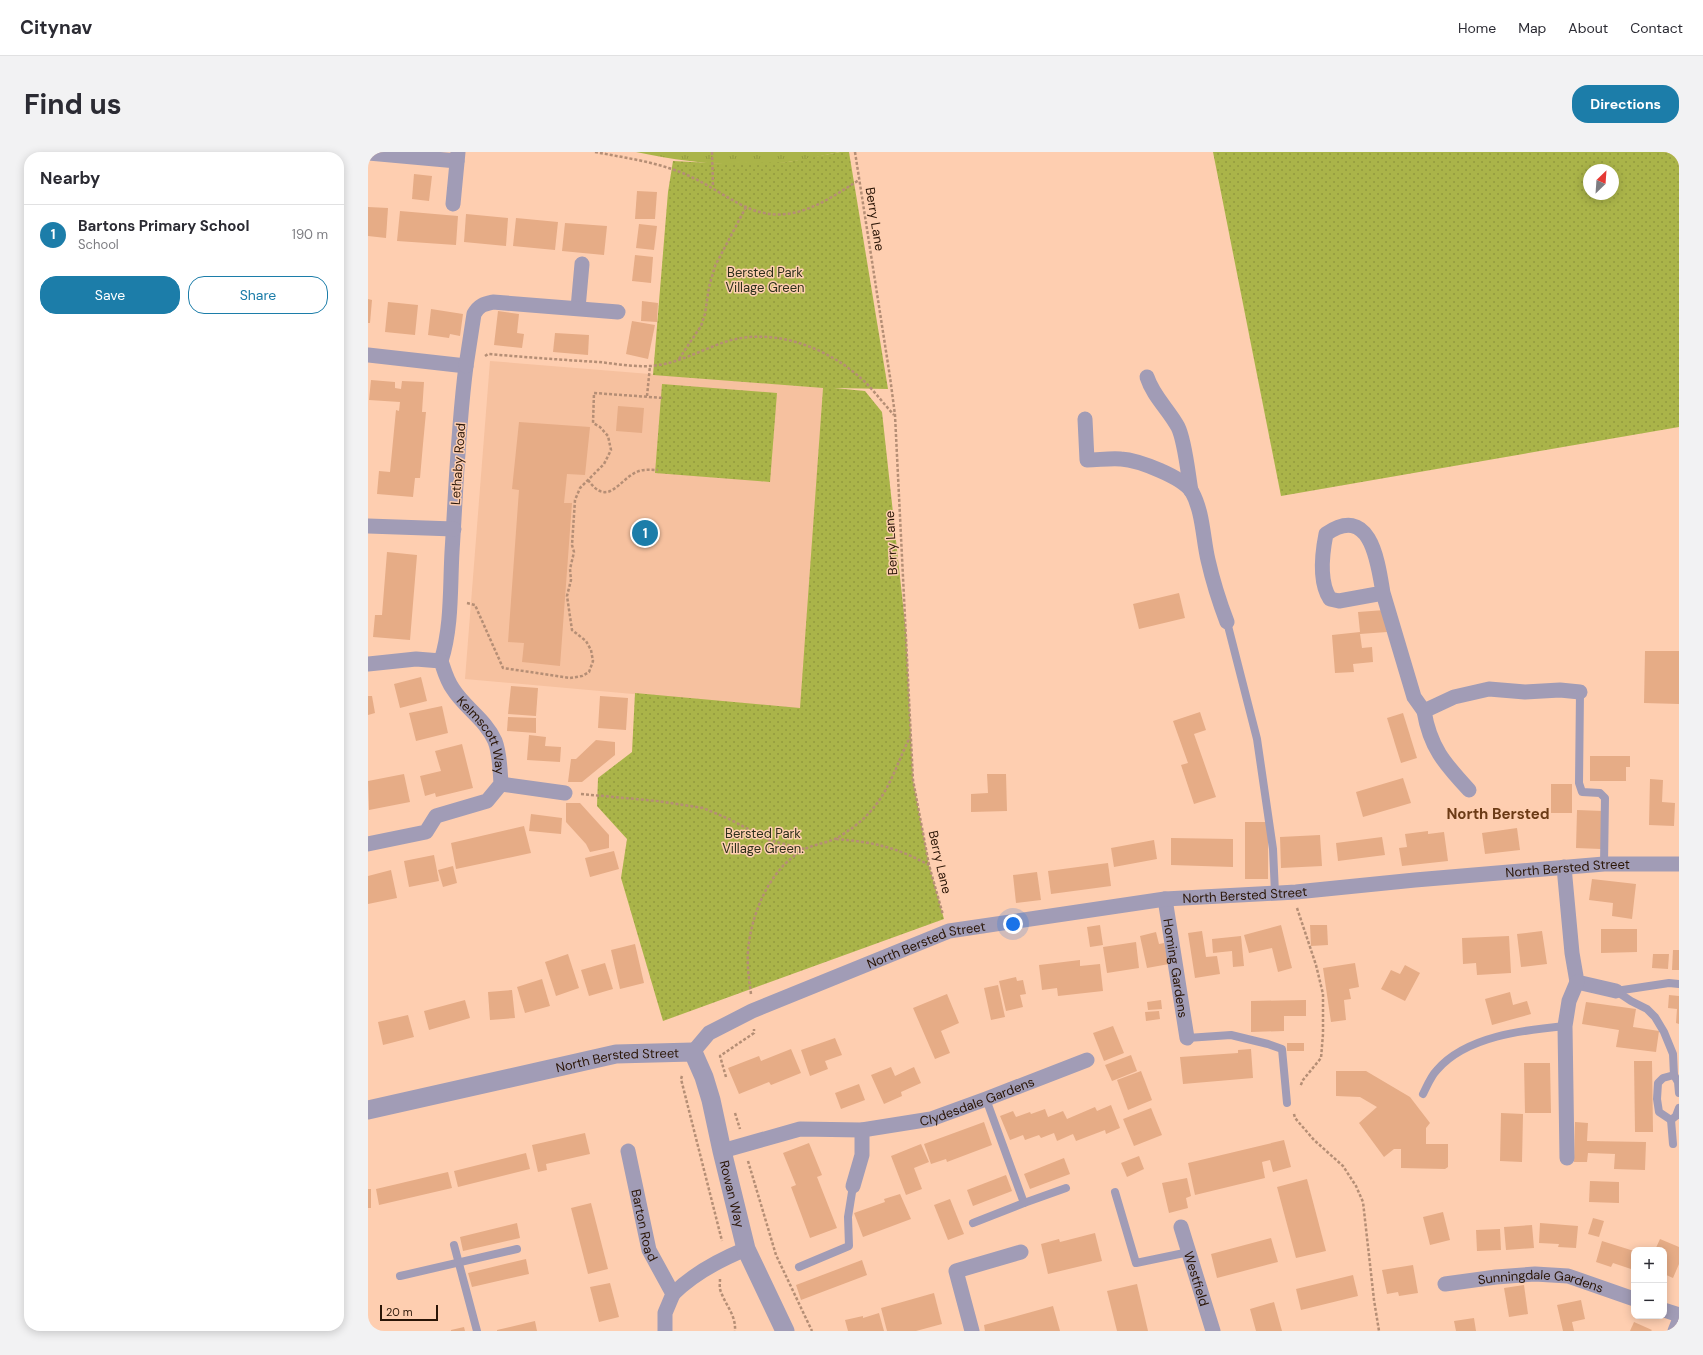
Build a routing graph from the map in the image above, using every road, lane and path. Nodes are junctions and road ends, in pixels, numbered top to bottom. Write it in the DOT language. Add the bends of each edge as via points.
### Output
graph roads {
  1 [pos="595,152"];
  2 [pos="712,152"];
  3 [pos="855,152"];
  4 [pos="368,153"];
  5 [pos="457,157"];
  6 [pos="859,180"];
  7 [pos="713,188"];
  8 [pos="453,204"];
  9 [pos="746,207"];
  10 [pos="582,264"];
  11 [pos="578,308"];
  12 [pos="618,312"];
  13 [pos="488,354"];
  14 [pos="368,355"];
  15 [pos="679,360"];
  16 [pos="466,366"];
  17 [pos="650,366"];
  18 [pos="1147,377"];
  19 [pos="647,396"];
  20 [pos="664,398"];
  21 [pos="895,416"];
  22 [pos="1085,419"];
  23 [pos="658,470"];
  24 [pos="588,480"];
  25 [pos="1191,491"];
  26 [pos="368,526"];
  27 [pos="454,529"];
  28 [pos="1383,593"];
  29 [pos="450,599"];
  30 [pos="1227,622"];
  31 [pos="441,661"];
  32 [pos="368,664"];
  33 [pos="1580,692"];
  34 [pos="1424,711"];
  35 [pos="910,737"];
  36 [pos="501,784"];
  37 [pos="1469,790"];
  38 [pos="566,793"];
  39 [pos="836,838"];
  40 [pos="368,844"];
  41 [pos="804,850"];
  42 [pos="1604,864"];
  43 [pos="1679,864"];
  44 [pos="929,865"];
  45 [pos="1564,867"];
  46 [pos="1296,892"];
  47 [pos="1275,894"];
  48 [pos="1165,899"];
  49 [pos="949,931"];
  50 [pos="1577,982"];
  51 [pos="1679,984"];
  52 [pos="1616,991"];
  53 [pos="752,1011"];
  54 [pos="1566,1026"];
  55 [pos="1187,1038"];
  56 [pos="693,1052"];
  57 [pos="1087,1060"];
  58 [pos="1674,1074"];
  59 [pos="726,1078"];
  60 [pos="1298,1092"];
  61 [pos="1423,1094"];
  62 [pos="1679,1094"];
  63 [pos="986,1100"];
  64 [pos="1286,1103"];
  65 [pos="734,1108"];
  66 [pos="1679,1108"];
  67 [pos="368,1110"];
  68 [pos="1294,1112"];
  69 [pos="1670,1120"];
  70 [pos="862,1130"];
  71 [pos="1673,1144"];
  72 [pos="744,1145"];
  73 [pos="628,1151"];
  74 [pos="722,1151"];
  75 [pos="1566,1158"];
  76 [pos="853,1186"];
  77 [pos="1066,1188"];
  78 [pos="1115,1192"];
  79 [pos="1024,1203"];
  80 [pos="973,1223"];
  81 [pos="1181,1227"];
  82 [pos="454,1244"];
  83 [pos="746,1249"];
  84 [pos="517,1250"];
  85 [pos="1021,1252"];
  86 [pos="1188,1252"];
  87 [pos="719,1261"];
  88 [pos="459,1262"];
  89 [pos="800,1267"];
  90 [pos="400,1276"];
  91 [pos="1446,1284"];
  92 [pos="673,1294"];
  93 [pos="1631,1298"];
  94 [pos="1667,1311"];
  95 [pos="1679,1315"];
  96 [pos="1679,1321"];
  97 [pos="477,1331"];
  98 [pos="665,1331"];
  99 [pos="735,1331"];
  100 [pos="785,1331"];
  101 [pos="812,1331"];
  102 [pos="972,1331"];
  103 [pos="1213,1331"];
  104 [pos="1379,1331"];
  105 [pos="1676,1331"];
  1 -- 7 [label="path" via="671,168"];
  2 -- 7 [label="path"];
  3 -- 6 [label="path, Berry Lane"];
  4 -- 5 [label="street"];
  5 -- 8 [label="street"];
  6 -- 9 [label="path" via="833,197 797,213 776,215"];
  6 -- 21 [label="path, Berry Lane"];
  7 -- 9 [label="path"];
  9 -- 15 [label="path" via="715,266 701,326"];
  10 -- 11 [label="street"];
  11 -- 12 [label="street, Lethaby Road"];
  11 -- 16 [label="street, Lethaby Road" via="493,302 482,305 474,314"];
  13 -- 17 [label="path"];
  14 -- 16 [label="street"];
  15 -- 17 [label="path"];
  15 -- 21 [label="path" via="727,341 774,337 787,339 814,349 846,366 864,381"];
  16 -- 27 [label="street, Lethaby Road"];
  17 -- 19 [label="path"];
  18 -- 25 [label="street" via="1151,388 1179,428"];
  19 -- 20 [label="path"];
  19 -- 24 [label="path" via="594,393 593,423 608,436 611,450 604,464"];
  21 -- 35 [label="path, Berry Lane"];
  22 -- 25 [label="street" via="1087,460 1122,459 1140,464 1162,471"];
  23 -- 24 [label="path" via="638,471 615,490 604,493 594,488"];
  24 -- 29 [label="path" via="580,488 575,500 572,545 574,552 567,596 572,630 586,641 591,650 593,661 589,672 570,678 503,668 475,605"];
  25 -- 30 [label="street" via="1198,506 1214,586"];
  26 -- 27 [label="street"];
  27 -- 29 [label="street, Lethaby Road"];
  28 -- 28 [label="street" via="1339,601 1330,600 1324,590 1323,549 1326,534 1335,527 1351,525 1361,529 1371,542 1378,560"];
  28 -- 34 [label="street" via="1414,698"];
  29 -- 31 [label="street, Lethaby Road" via="445,648"];
  30 -- 47 [label="lane" via="1257,739 1273,849"];
  31 -- 32 [label="street" via="416,659"];
  31 -- 36 [label="street, Kelmscott Way" via="452,688 489,728 500,761"];
  33 -- 34 [label="street" via="1489,689 1454,697"];
  33 -- 42 [label="lane" via="1579,783 1582,792 1600,793 1605,798"];
  34 -- 37 [label="street" via="1436,751"];
  35 -- 39 [label="path" via="881,798 867,815"];
  35 -- 44 [label="path, Berry Lane" via="913,780"];
  36 -- 38 [label="street"];
  36 -- 40 [label="street, Kelmscott Way" via="487,801 436,816 426,832"];
  38 -- 41 [label="path" via="658,801 703,808 769,840"];
  39 -- 41 [label="path"];
  39 -- 44 [label="path" via="886,846"];
  41 -- 53 [label="path" via="776,874 763,896 754,922 748,951"];
  42 -- 43 [label="street, North Bersted Street"];
  42 -- 45 [label="street, North Bersted Street"];
  44 -- 49 [label="path, Berry Lane"];
  45 -- 46 [label="street, North Bersted Street"];
  45 -- 50 [label="street"];
  46 -- 47 [label="street, North Bersted Street"];
  46 -- 60 [label="path" via="1296,905 1316,966 1322,994 1323,1034 1321,1058 1303,1080"];
  47 -- 48 [label="street, North Bersted Street"];
  48 -- 49 [label="street, North Bersted Street"];
  48 -- 55 [label="street, Homing Gardens"];
  49 -- 53 [label="street, North Bersted Street"];
  50 -- 52 [label="street"];
  50 -- 54 [label="street" via="1569,1001"];
  51 -- 52 [label="lane" via="1669,983"];
  52 -- 58 [label="lane" via="1647,1009 1655,1017 1673,1054"];
  53 -- 56 [label="street, North Bersted Street" via="709,1032"];
  53 -- 59 [label="path" via="754,1034 720,1056"];
  54 -- 61 [label="lane" via="1522,1030 1490,1038 1458,1053 1435,1071"];
  54 -- 75 [label="street"];
  55 -- 64 [label="lane" via="1231,1035 1282,1049"];
  56 -- 67 [label="street, North Bersted Street" via="616,1054"];
  56 -- 74 [label="street, Rowan Way" via="711,1100"];
  57 -- 63 [label="street, Clydesdale Gardens"];
  58 -- 62 [label="lane"];
  58 -- 69 [label="lane" via="1658,1082 1657,1090 1659,1112"];
  63 -- 70 [label="street, Clydesdale Gardens" via="931,1119"];
  63 -- 79 [label="lane"];
  65 -- 72 [label="path"];
  66 -- 69 [label="lane" via="1676,1116"];
  68 -- 104 [label="path" via="1295,1118 1314,1140 1343,1166 1363,1202"];
  69 -- 71 [label="lane"];
  70 -- 72 [label="street, Clydesdale Gardens" via="800,1129"];
  70 -- 76 [label="street" via="862,1156"];
  72 -- 74 [label="street, Clydesdale Gardens"];
  72 -- 101 [label="path" via="776,1255"];
  73 -- 92 [label="street, Barton Road" via="649,1250"];
  74 -- 83 [label="street, Rowan Way"];
  76 -- 89 [label="lane" via="848,1217 849,1246"];
  77 -- 79 [label="lane"];
  78 -- 86 [label="lane" via="1136,1263"];
  79 -- 80 [label="lane"];
  81 -- 86 [label="street, Westfield"];
  82 -- 88 [label="lane"];
  83 -- 87 [label="street"];
  83 -- 100 [label="street, Rowan Way"];
  84 -- 88 [label="lane"];
  85 -- 102 [label="street" via="956,1271"];
  86 -- 103 [label="street, Westfield"];
  87 -- 92 [label="street" via="686,1280"];
  87 -- 99 [label="path" via="720,1291 736,1323"];
  88 -- 90 [label="lane"];
  88 -- 97 [label="lane"];
  91 -- 93 [label="street, Sunningdale Gardens" via="1519,1275 1568,1276"];
  92 -- 98 [label="street" via="666,1313"];
  94 -- 95 [label="street"];
  96 -- 105 [label="street"];
}
